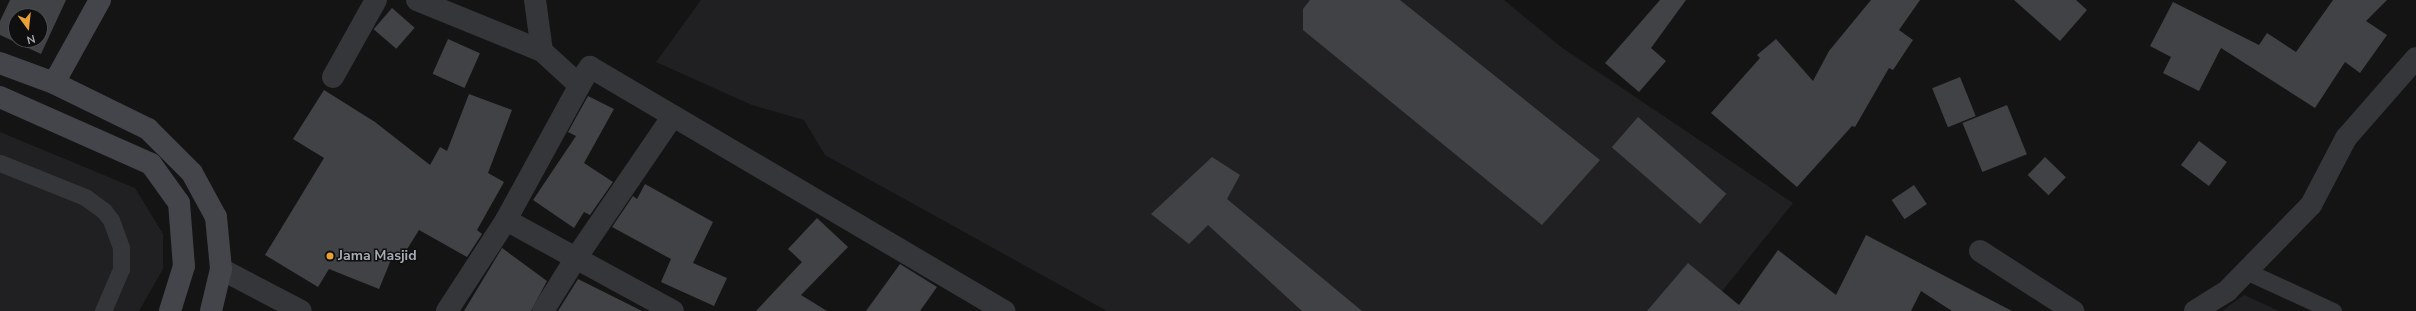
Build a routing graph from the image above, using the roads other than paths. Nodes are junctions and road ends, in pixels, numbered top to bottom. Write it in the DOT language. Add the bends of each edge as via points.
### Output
graph roads {
  1 [pos="100,0"];
  2 [pos="376,0"];
  3 [pos="417,0"];
  4 [pos="535,0"];
  5 [pos="542,51"];
  6 [pos="2416,58"];
  7 [pos="0,63"];
  8 [pos="590,67"];
  9 [pos="333,76"];
  10 [pos="54,83"];
  11 [pos="0,97"];
  12 [pos="673,116"];
  13 [pos="0,163"];
  14 [pos="506,220"];
  15 [pos="1980,251"];
  16 [pos="576,258"];
  17 [pos="221,269"];
  18 [pos="2246,271"];
  19 [pos="103,311"];
  20 [pos="170,311"];
  21 [pos="211,311"];
  22 [pos="301,311"];
  23 [pos="448,311"];
  24 [pos="543,311"];
  25 [pos="673,311"];
  26 [pos="1004,311"];
  27 [pos="2073,311"];
  28 [pos="2195,311"];
  29 [pos="2333,311"];
  1 -- 10 [label="main road"];
  2 -- 9 [label="street"];
  3 -- 5 [label="street"];
  4 -- 5 [label="street"];
  5 -- 8 [label="street" via="578,84"];
  6 -- 18 [label="street" via="2346,138 2311,205"];
  7 -- 10 [label="main road"];
  8 -- 12 [label="street"];
  8 -- 14 [label="street"];
  10 -- 17 [label="main road" via="148,129 192,173 216,217"];
  11 -- 20 [label="main road" via="151,164 179,203 184,266"];
  12 -- 16 [label="street"];
  12 -- 26 [label="street"];
  13 -- 19 [label="lane" via="85,197 104,211 111,220 120,243 121,269"];
  14 -- 16 [label="street"];
  14 -- 23 [label="street"];
  15 -- 27 [label="street"];
  16 -- 24 [label="street"];
  16 -- 25 [label="street"];
  17 -- 21 [label="main road"];
  17 -- 22 [label="street"];
  18 -- 28 [label="street" via="2228,290"];
  18 -- 29 [label="lane"];
}
